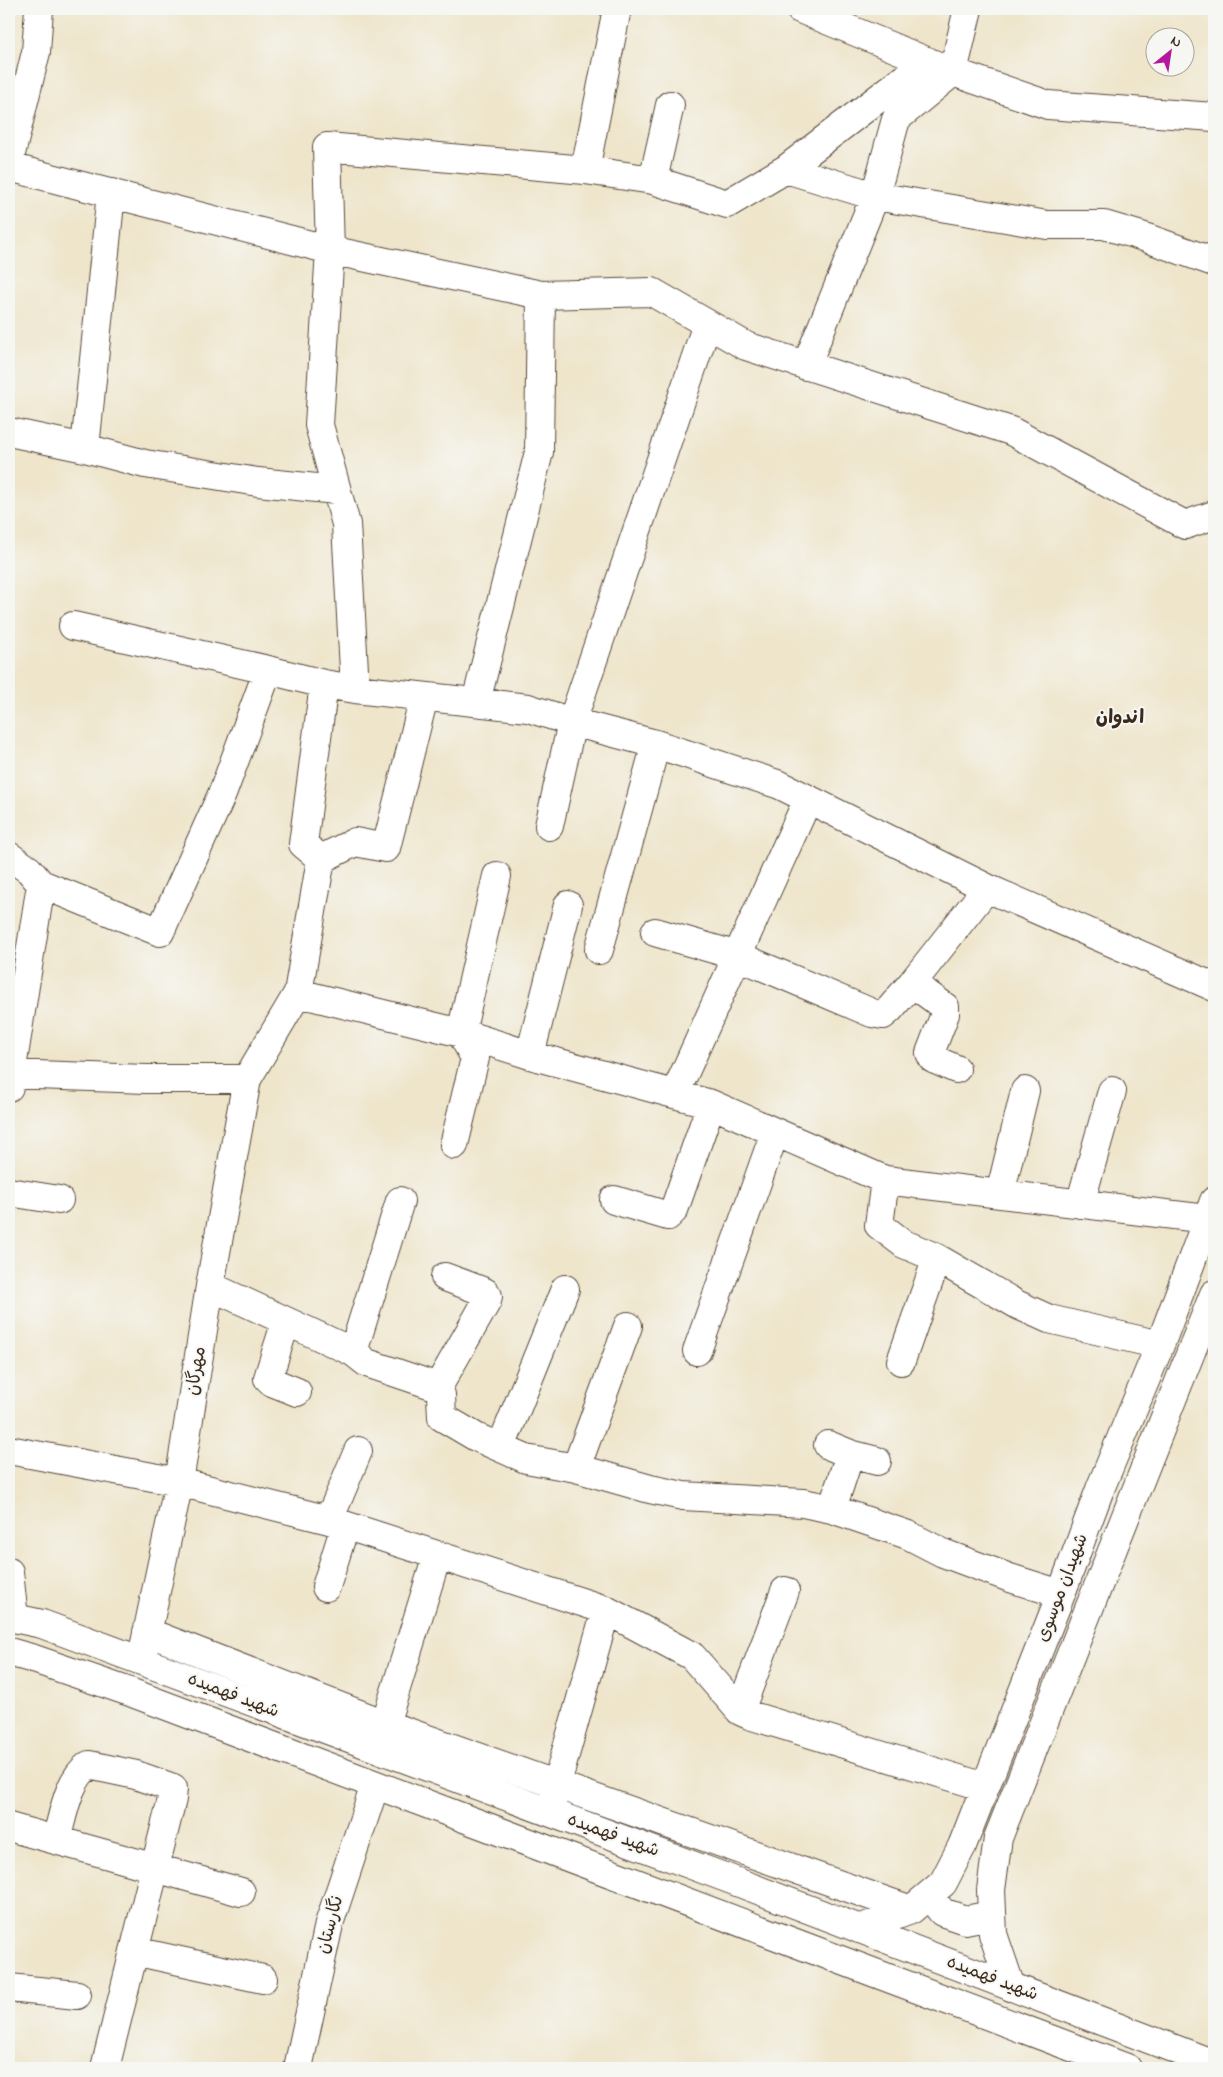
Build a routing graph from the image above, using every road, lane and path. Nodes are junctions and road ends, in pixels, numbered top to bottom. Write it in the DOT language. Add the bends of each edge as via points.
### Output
graph roads {
  1 [pos="39,9"];
  2 [pos="617,9"];
  3 [pos="800,9"];
  4 [pos="968,9"];
  5 [pos="926,61"];
  6 [pos="953,72"];
  7 [pos="670,105"];
  8 [pos="1214,117"];
  9 [pos="9,162"];
  10 [pos="9,167"];
  11 [pos="786,169"];
  12 [pos="585,170"];
  13 [pos="654,180"];
  14 [pos="111,193"];
  15 [pos="874,196"];
  16 [pos="330,250"];
  17 [pos="1214,262"];
  18 [pos="541,295"];
  19 [pos="707,324"];
  20 [pos="806,366"];
  21 [pos="9,432"];
  22 [pos="85,448"];
  23 [pos="336,490"];
  24 [pos="1214,515"];
  25 [pos="73,626"];
  26 [pos="268,670"];
  27 [pos="324,684"];
  28 [pos="355,689"];
  29 [pos="424,697"];
  30 [pos="476,702"];
  31 [pos="572,722"];
  32 [pos="656,744"];
  33 [pos="808,799"];
  34 [pos="549,826"];
  35 [pos="9,856"];
  36 [pos="320,859"];
  37 [pos="497,876"];
  38 [pos="41,884"];
  39 [pos="987,888"];
  40 [pos="568,905"];
  41 [pos="655,932"];
  42 [pos="599,950"];
  43 [pos="738,956"];
  44 [pos="912,983"];
  45 [pos="1214,987"];
  46 [pos="298,993"];
  47 [pos="461,1033"];
  48 [pos="530,1055"];
  49 [pos="956,1069"];
  50 [pos="9,1078"];
  51 [pos="247,1079"];
  52 [pos="1025,1091"];
  53 [pos="1112,1091"];
  54 [pos="675,1094"];
  55 [pos="711,1104"];
  56 [pos="776,1132"];
  57 [pos="454,1145"];
  58 [pos="885,1180"];
  59 [pos="9,1192"];
  60 [pos="1000,1194"];
  61 [pos="59,1200"];
  62 [pos="614,1200"];
  63 [pos="400,1201"];
  64 [pos="1080,1204"];
  65 [pos="1211,1210"];
  66 [pos="937,1258"];
  67 [pos="445,1277"];
  68 [pos="210,1286"];
  69 [pos="565,1289"];
  70 [pos="1214,1294"];
  71 [pos="286,1321"];
  72 [pos="628,1326"];
  73 [pos="1160,1345"];
  74 [pos="353,1352"];
  75 [pos="697,1352"];
  76 [pos="901,1361"];
  77 [pos="438,1387"];
  78 [pos="296,1392"];
  79 [pos="501,1447"];
  80 [pos="9,1450"];
  81 [pos="358,1451"];
  82 [pos="877,1461"];
  83 [pos="576,1468"];
  84 [pos="179,1482"];
  85 [pos="832,1508"];
  86 [pos="337,1523"];
  87 [pos="437,1556"];
  88 [pos="9,1572"];
  89 [pos="326,1587"];
  90 [pos="785,1591"];
  91 [pos="1061,1594"];
  92 [pos="606,1610"];
  93 [pos="11,1618"];
  94 [pos="147,1632"];
  95 [pos="9,1652"];
  96 [pos="141,1661"];
  97 [pos="275,1711"];
  98 [pos="740,1711"];
  99 [pos="385,1724"];
  100 [pos="323,1729"];
  101 [pos="265,1743"];
  102 [pos="312,1761"];
  103 [pos="375,1785"];
  104 [pos="556,1785"];
  105 [pos="984,1787"];
  106 [pos="549,1812"];
  107 [pos="9,1828"];
  108 [pos="56,1840"];
  109 [pos="155,1867"];
  110 [pos="241,1892"];
  111 [pos="920,1902"];
  112 [pos="992,1915"];
  113 [pos="859,1929"];
  114 [pos="134,1951"];
  115 [pos="263,1979"];
  116 [pos="1011,1987"];
  117 [pos="9,1988"];
  118 [pos="77,1995"];
  119 [pos="1214,2064"];
  120 [pos="105,2068"];
  121 [pos="298,2068"];
  122 [pos="1127,2068"];
  1 -- 9 [label="street" via="36,52"];
  2 -- 12 [label="street"];
  3 -- 5 [label="street"];
  4 -- 6 [label="street"];
  5 -- 6 [label="street"];
  5 -- 11 [label="street"];
  6 -- 8 [label="street" via="1048,105"];
  6 -- 15 [label="street" via="896,119"];
  7 -- 13 [label="street"];
  10 -- 14 [label="street"];
  11 -- 13 [label="street" via="727,204"];
  11 -- 15 [label="street"];
  12 -- 13 [label="street"];
  12 -- 16 [label="street" via="328,147"];
  14 -- 16 [label="street"];
  14 -- 22 [label="street"];
  15 -- 17 [label="street" via="1047,225 1104,225"];
  15 -- 20 [label="street"];
  16 -- 18 [label="street"];
  16 -- 23 [label="street" via="319,425"];
  18 -- 19 [label="street" via="652,292"];
  18 -- 30 [label="street" via="540,452"];
  19 -- 20 [label="street" via="746,346"];
  19 -- 31 [label="street"];
  20 -- 24 [label="street" via="1012,431 1185,525"];
  21 -- 22 [label="street"];
  22 -- 23 [label="street" via="154,465 258,482"];
  23 -- 28 [label="street" via="346,524"];
  25 -- 26 [label="street"];
  26 -- 27 [label="street"];
  26 -- 38 [label="street" via="223,792 160,932"];
  27 -- 28 [label="street"];
  27 -- 36 [label="street" via="304,844"];
  28 -- 29 [label="street"];
  29 -- 30 [label="street"];
  29 -- 36 [label="street" via="386,848 355,842"];
  30 -- 31 [label="street" via="528,708"];
  31 -- 32 [label="street"];
  31 -- 34 [label="street"];
  32 -- 33 [label="street" via="780,785"];
  32 -- 42 [label="street"];
  33 -- 39 [label="street"];
  33 -- 43 [label="street"];
  35 -- 38 [label="street" via="29,870"];
  36 -- 46 [label="street"];
  37 -- 47 [label="street"];
  38 -- 50 [label="street"];
  39 -- 44 [label="street"];
  39 -- 45 [label="street"];
  40 -- 48 [label="street"];
  41 -- 43 [label="street"];
  43 -- 44 [label="street" via="883,1015"];
  43 -- 54 [label="street"];
  44 -- 49 [label="street" via="945,1006 930,1053 933,1059"];
  46 -- 47 [label="street"];
  46 -- 51 [label="street"];
  47 -- 48 [label="street"];
  47 -- 57 [label="street" via="475,1058"];
  48 -- 54 [label="street"];
  50 -- 51 [label="street"];
  51 -- 68 [label="street, مهرگان"];
  52 -- 60 [label="street"];
  53 -- 64 [label="street"];
  54 -- 55 [label="street"];
  55 -- 56 [label="street"];
  55 -- 62 [label="street" via="674,1210 668,1216"];
  56 -- 58 [label="street"];
  56 -- 75 [label="street"];
  58 -- 60 [label="street"];
  58 -- 66 [label="street" via="880,1225 904,1244"];
  59 -- 61 [label="street"];
  60 -- 64 [label="street"];
  63 -- 74 [label="street"];
  64 -- 65 [label="street"];
  65 -- 73 [label="street, شهیدان موسوی"];
  66 -- 73 [label="street" via="1048,1319"];
  66 -- 76 [label="street"];
  67 -- 77 [label="street" via="488,1296"];
  68 -- 71 [label="street"];
  68 -- 84 [label="street, مهرگان"];
  69 -- 79 [label="street"];
  70 -- 112 [label="street, شهیدان موسوی" via="998,1838 991,1890"];
  71 -- 74 [label="street"];
  71 -- 78 [label="street" via="268,1378"];
  72 -- 83 [label="street"];
  73 -- 91 [label="street, شهیدان موسوی"];
  74 -- 77 [label="street" via="366,1363"];
  77 -- 79 [label="street" via="442,1418"];
  79 -- 83 [label="street" via="526,1459"];
  80 -- 84 [label="street"];
  81 -- 86 [label="street"];
  82 -- 85 [label="street" via="839,1450"];
  83 -- 85 [label="street" via="683,1496 802,1503"];
  84 -- 86 [label="street"];
  84 -- 94 [label="street, مهرگان"];
  85 -- 91 [label="street" via="908,1535 943,1553"];
  86 -- 87 [label="street"];
  86 -- 89 [label="street"];
  87 -- 92 [label="street"];
  87 -- 99 [label="street"];
  88 -- 93 [label="street"];
  90 -- 98 [label="street"];
  91 -- 105 [label="street, شهیدان موسوی"];
  92 -- 98 [label="street" via="692,1656"];
  92 -- 104 [label="street"];
  93 -- 96 [label="street, شهید فهمیده" via="42,1624"];
  94 -- 96 [label="street, مهرگان"];
  94 -- 99 [label="street"];
  95 -- 101 [label="street, شهید فهمیده" via="127,1691"];
  96 -- 97 [label="street, شهید فهمیده"];
  97 -- 100 [label="street, شهید فهمیده"];
  97 -- 101 [label="street" via="277,1730"];
  98 -- 105 [label="street"];
  99 -- 104 [label="street"];
  100 -- 102 [label="street" via="313,1733 307,1742 307,1752"];
  100 -- 106 [label="street, شهید فهمیده"];
  101 -- 102 [label="street, شهید فهمیده"];
  102 -- 103 [label="street, شهید فهمیده"];
  103 -- 121 [label="street, نگارستان" via="329,1924"];
  103 -- 122 [label="street, شهید فهمیده"];
  104 -- 106 [label="street"];
  104 -- 111 [label="street"];
  105 -- 111 [label="street, شهیدان موسوی" via="962,1846 943,1883"];
  106 -- 113 [label="street, شهید فهمیده"];
  107 -- 108 [label="street"];
  108 -- 109 [label="street"];
  108 -- 109 [label="street" via="74,1780 80,1771 89,1765 136,1775 173,1788"];
  109 -- 110 [label="street"];
  109 -- 114 [label="street"];
  111 -- 112 [label="street" via="965,1920"];
  111 -- 113 [label="street, شهیدان موسوی"];
  112 -- 116 [label="street, شهیدان موسوی" via="993,1934"];
  113 -- 116 [label="street, شهید فهمیده"];
  114 -- 115 [label="street"];
  114 -- 120 [label="street"];
  116 -- 119 [label="street, شهید فهمیده"];
  117 -- 118 [label="street"];
}
